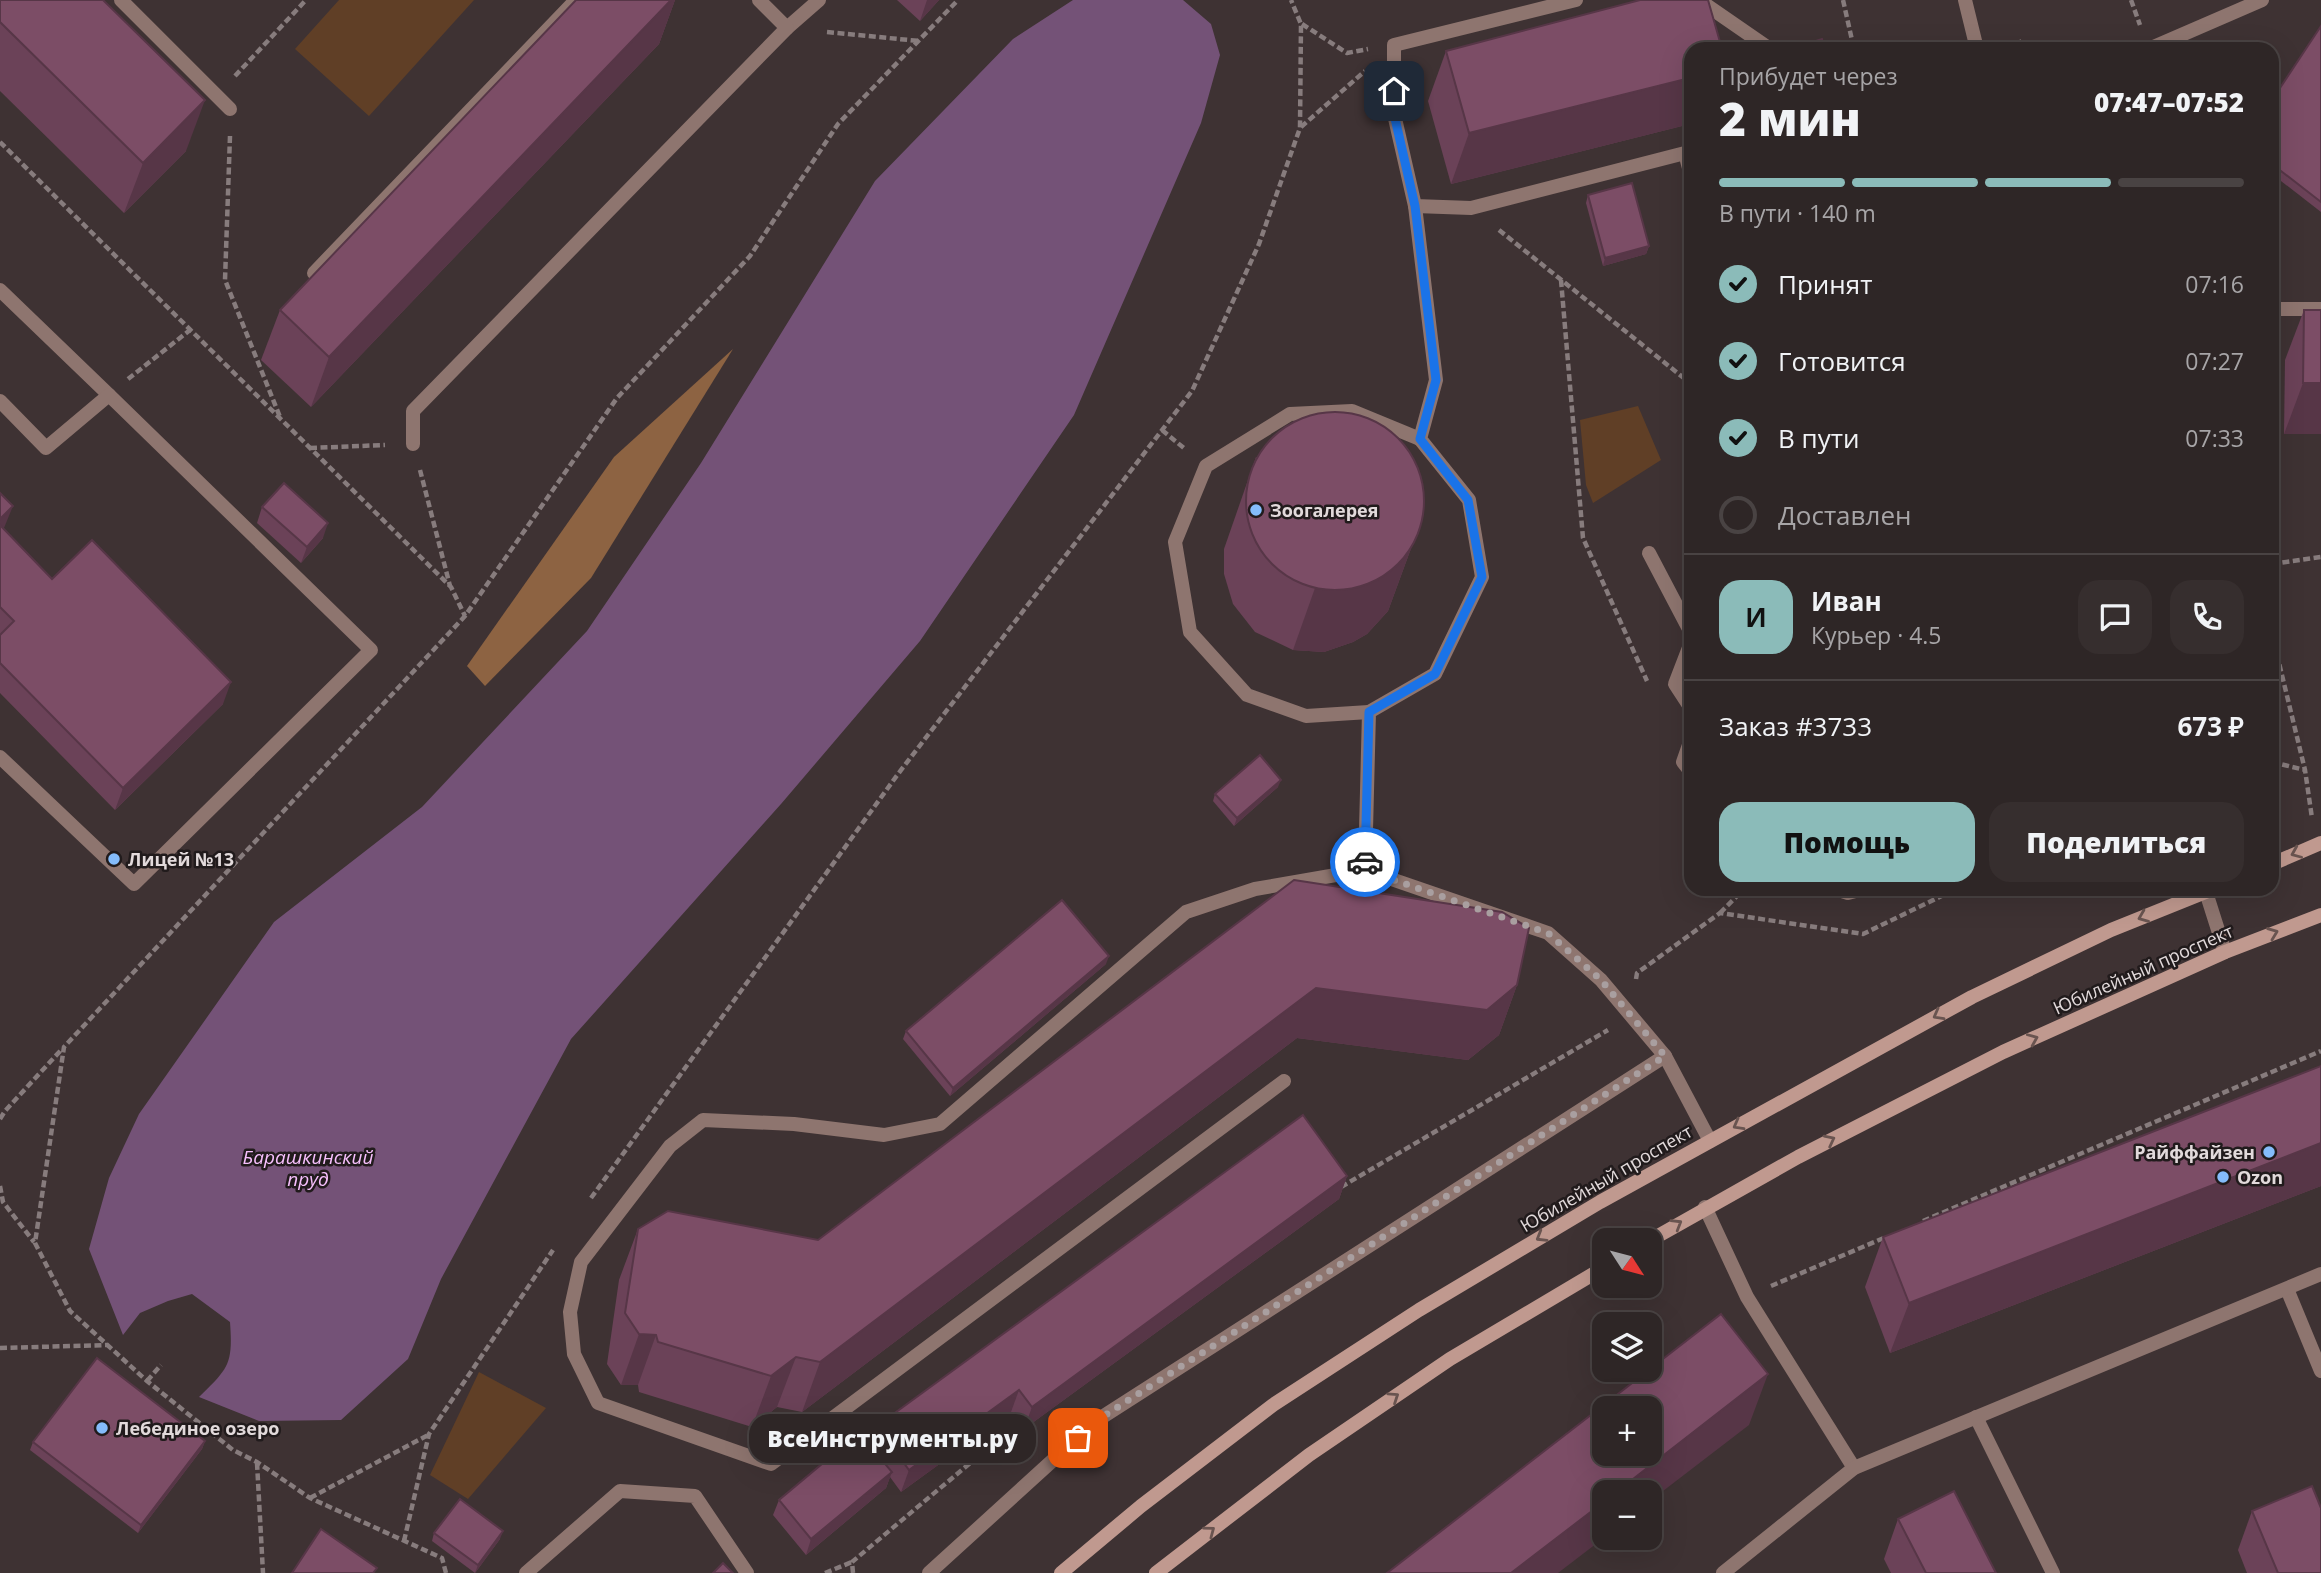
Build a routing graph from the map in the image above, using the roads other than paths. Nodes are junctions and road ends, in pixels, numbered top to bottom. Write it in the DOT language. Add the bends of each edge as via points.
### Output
graph roads {
  1 [pos="121,0"];
  2 [pos="576,0"];
  3 [pos="759,0"];
  4 [pos="819,0"];
  5 [pos="1576,0"];
  6 [pos="1699,0"];
  7 [pos="1965,0"];
  8 [pos="2262,0"];
  9 [pos="787,28"];
  10 [pos="1760,42"];
  11 [pos="1975,42"];
  12 [pos="2165,42"];
  13 [pos="230,109"];
  14 [pos="1684,153"];
  15 [pos="1415,206"];
  16 [pos="314,273"];
  17 [pos="0,290"];
  18 [pos="2279,309"];
  19 [pos="2321,309"];
  20 [pos="109,395"];
  21 [pos="0,401"];
  22 [pos="1420,439"];
  23 [pos="413,444"];
  24 [pos="1649,553"];
  25 [pos="1684,620"];
  26 [pos="1684,661"];
  27 [pos="1684,698"];
  28 [pos="1369,712"];
  29 [pos="0,757"];
  30 [pos="2318,844"];
  31 [pos="2279,861"];
  32 [pos="1365,870"];
  33 [pos="2193,896"];
  34 [pos="2210,896"];
  35 [pos="2321,915"];
  36 [pos="2225,952"];
  37 [pos="1665,1056"];
  38 [pos="1284,1081"];
  39 [pos="1710,1141"];
  40 [pos="1705,1207"];
  41 [pos="1662,1233"];
  42 [pos="2321,1274"];
  43 [pos="1592,1275"];
  44 [pos="2287,1289"];
  45 [pos="2321,1371"];
  46 [pos="1976,1418"];
  47 [pos="1854,1468"];
  48 [pos="526,1573"];
  49 [pos="747,1573"];
  50 [pos="929,1573"];
  51 [pos="1061,1573"];
  52 [pos="1156,1573"];
  53 [pos="1723,1573"];
  54 [pos="2053,1573"];
  1 -- 13 [label="street"];
  2 -- 16 [label="street"];
  3 -- 9 [label="street"];
  4 -- 9 [label="street"];
  5 -- 15 [label="street" via="1394,45 1394,114"];
  6 -- 10 [label="street"];
  7 -- 11 [label="street"];
  8 -- 12 [label="street"];
  9 -- 23 [label="street" via="413,411"];
  14 -- 15 [label="street" via="1471,208"];
  15 -- 22 [label="street" via="1436,380"];
  17 -- 20 [label="street"];
  18 -- 19 [label="street"];
  20 -- 21 [label="street" via="46,448"];
  20 -- 29 [label="street" via="370,650 134,884"];
  22 -- 28 [label="street" via="1468,500 1482,577 1435,674"];
  22 -- 28 [label="street" via="1352,411 1290,414 1206,466 1175,542 1190,632 1247,695 1306,716"];
  24 -- 25 [label="street"];
  26 -- 27 [label="street" via="1675,684"];
  28 -- 32 [label="street"];
  30 -- 31 [label="main road, one-way"];
  32 -- 37 [label="street" via="1548,933 1601,980"];
  32 -- 38 [label="street" via="1255,889 1185,912 940,1124 884,1135 794,1124 703,1120 670,1146 581,1262 570,1312 574,1354 598,1403 771,1464"];
  33 -- 39 [label="main road, Юбилейный проспект, one-way" via="1972,997"];
  34 -- 36 [label="street"];
  36 -- 35 [label="main road, Юбилейный проспект, one-way"];
  40 -- 36 [label="main road, Юбилейный проспект, one-way" via="2003,1052"];
  37 -- 39 [label="street"];
  37 -- 50 [label="street" via="1096,1421"];
  39 -- 51 [label="main road, Юбилейный проспект, one-way" via="1419,1310 1273,1405"];
  41 -- 40 [label="main road, Юбилейный проспект, one-way"];
  40 -- 47 [label="street" via="1747,1297"];
  42 -- 44 [label="street"];
  52 -- 43 [label="main road, one-way" via="1341,1432 1450,1359"];
  44 -- 45 [label="street"];
  44 -- 46 [label="street"];
  46 -- 47 [label="street"];
  46 -- 54 [label="street"];
  47 -- 53 [label="street"];
  48 -- 49 [label="street" via="620,1491 695,1496"];
}
